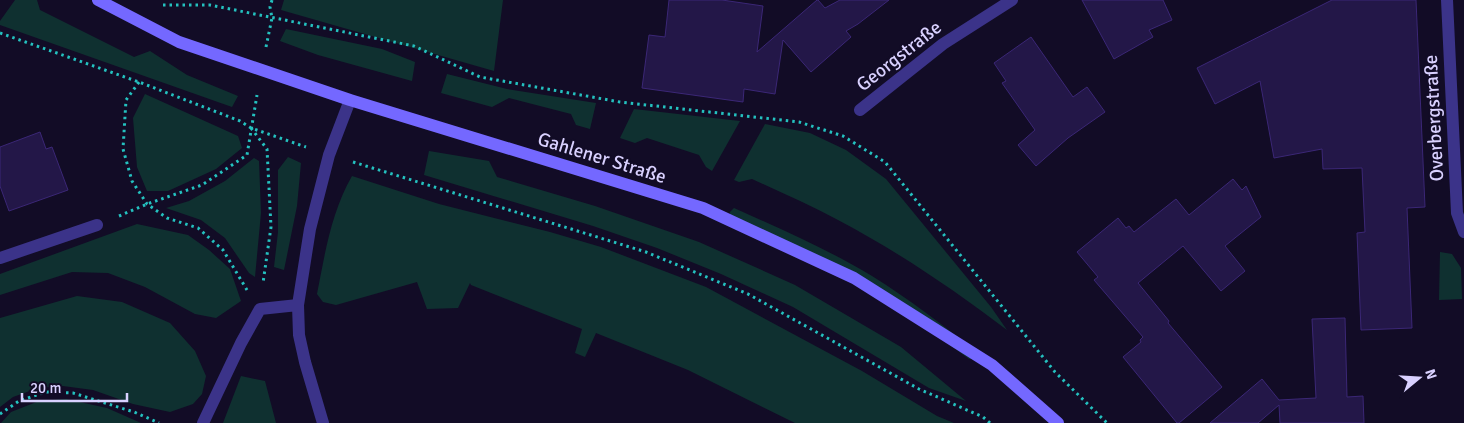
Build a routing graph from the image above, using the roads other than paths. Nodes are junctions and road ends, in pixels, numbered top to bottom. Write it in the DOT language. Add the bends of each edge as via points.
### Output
graph roads {
  1 [pos="98,0"];
  2 [pos="1012,0"];
  3 [pos="1447,0"];
  4 [pos="350,100"];
  5 [pos="860,110"];
  6 [pos="97,225"];
  7 [pos="1464,232"];
  8 [pos="0,258"];
  9 [pos="298,305"];
  10 [pos="203,423"];
  11 [pos="323,423"];
  12 [pos="1058,423"];
  1 -- 4 [label="main road, Gahlener Straße" via="179,42"];
  2 -- 5 [label="street, Georgstraße" via="943,44"];
  3 -- 7 [label="street, Overbergstraße" via="1457,213"];
  4 -- 9 [label="street" via="328,155 310,229"];
  4 -- 12 [label="main road, Gahlener Straße" via="712,212 854,278 992,365"];
  6 -- 8 [label="street"];
  9 -- 10 [label="street" via="260,309"];
  9 -- 11 [label="street" via="303,353"];
}
